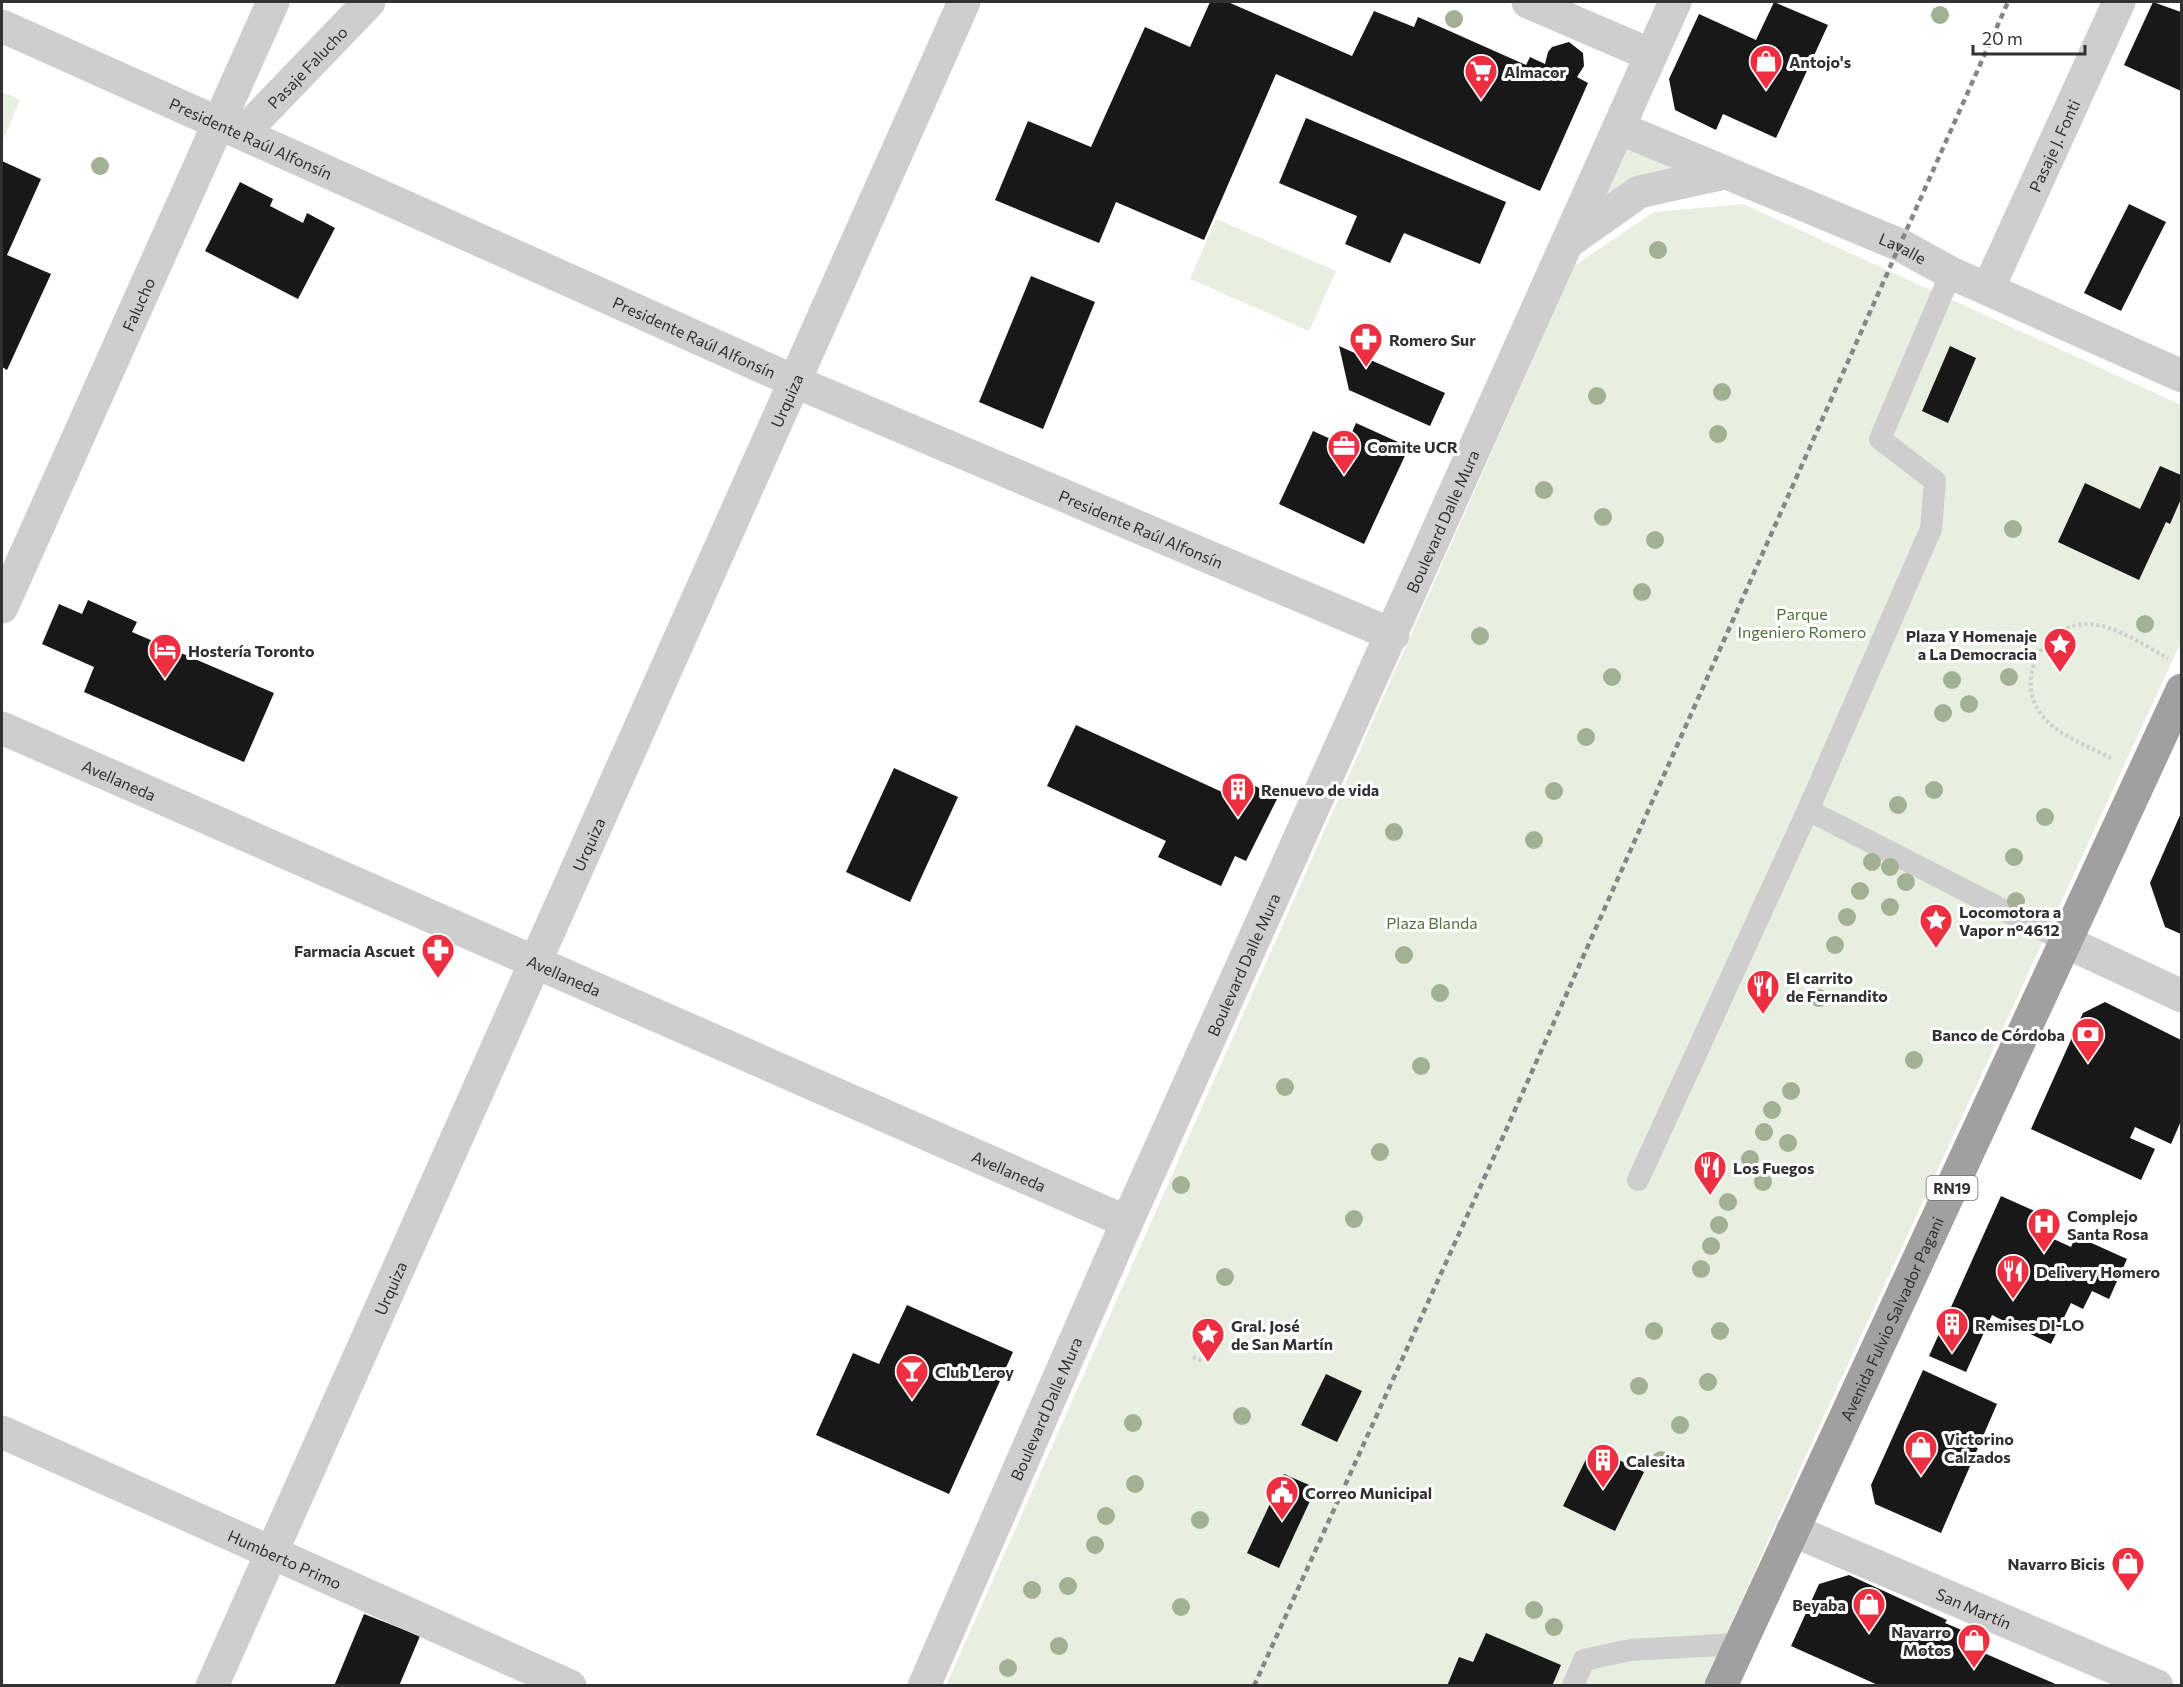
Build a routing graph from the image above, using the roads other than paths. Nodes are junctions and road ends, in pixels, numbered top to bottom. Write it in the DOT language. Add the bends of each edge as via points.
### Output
graph roads {
  1 [pos="273,2"];
  2 [pos="369,2"];
  3 [pos="964,2"];
  4 [pos="1528,2"];
  5 [pos="1675,2"];
  6 [pos="2119,2"];
  7 [pos="2,26"];
  8 [pos="1651,55"];
  9 [pos="231,128"];
  10 [pos="1619,128"];
  11 [pos="1725,173"];
  12 [pos="1565,244"];
  13 [pos="1951,273"];
  14 [pos="1988,289"];
  15 [pos="2181,376"];
  16 [pos="796,382"];
  17 [pos="2,607"];
  18 [pos="1393,634"];
  19 [pos="2177,675"];
  20 [pos="2,728"];
  21 [pos="1808,810"];
  22 [pos="2066,942"];
  23 [pos="537,963"];
  24 [pos="2181,996"];
  25 [pos="1638,1180"];
  26 [pos="1127,1222"];
  27 [pos="2,1432"];
  28 [pos="1792,1530"];
  29 [pos="272,1552"];
  30 [pos="1739,1644"];
  31 [pos="212,1686"];
  32 [pos="570,1686"];
  33 [pos="924,1686"];
  34 [pos="1573,1686"];
  35 [pos="1721,1686"];
  36 [pos="2157,1686"];
  1 -- 9 [label="street, Falucho"];
  2 -- 9 [label="street, Pasaje Falucho"];
  3 -- 16 [label="street, Urquiza"];
  4 -- 8 [label="street"];
  5 -- 8 [label="street, Boulevard Dalle Mura"];
  6 -- 14 [label="street, Pasaje J. Fonti"];
  7 -- 9 [label="street, Presidente Raúl Alfonsín"];
  8 -- 10 [label="street, Boulevard Dalle Mura"];
  9 -- 16 [label="street, Presidente Raúl Alfonsín"];
  9 -- 17 [label="street, Falucho"];
  10 -- 11 [label="street, Lavalle"];
  10 -- 12 [label="street, Boulevard Dalle Mura"];
  11 -- 12 [label="street" via="1639,192"];
  11 -- 13 [label="street, Lavalle" via="1900,245"];
  12 -- 18 [label="street, Boulevard Dalle Mura"];
  13 -- 14 [label="street, Lavalle"];
  13 -- 21 [label="lane" via="1880,439 1935,481 1931,530"];
  14 -- 15 [label="street, Lavalle"];
  16 -- 18 [label="street, Presidente Raúl Alfonsín"];
  16 -- 23 [label="street, Urquiza"];
  18 -- 26 [label="street, Boulevard Dalle Mura"];
  19 -- 22 [label="highway, Avenida Fulvio Salvador Pagani / RN19" via="2143,776"];
  20 -- 23 [label="street, Avellaneda"];
  21 -- 22 [label="lane"];
  21 -- 25 [label="lane"];
  22 -- 24 [label="street"];
  22 -- 28 [label="highway, Avenida Fulvio Salvador Pagani / RN19"];
  23 -- 26 [label="street, Avellaneda"];
  23 -- 29 [label="street, Urquiza"];
  26 -- 33 [label="street, Boulevard Dalle Mura"];
  27 -- 29 [label="street, Humberto Primo"];
  28 -- 30 [label="highway, Avenida Fulvio Salvador Pagani / RN19"];
  28 -- 36 [label="street, San Martín"];
  29 -- 31 [label="street, Urquiza"];
  29 -- 32 [label="street, Humberto Primo"];
  30 -- 34 [label="lane" via="1630,1650 1584,1660"];
  30 -- 35 [label="highway, Avenida Fulvio Salvador Pagani / RN19"];
}
